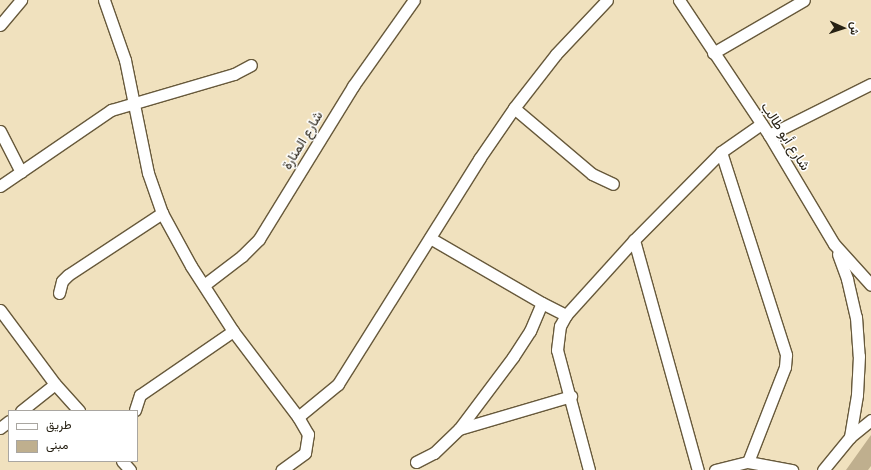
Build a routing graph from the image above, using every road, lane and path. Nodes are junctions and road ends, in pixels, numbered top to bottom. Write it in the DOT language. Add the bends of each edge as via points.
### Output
graph roads {
  1 [pos="21,0"];
  2 [pos="104,0"];
  3 [pos="414,0"];
  4 [pos="607,0"];
  5 [pos="679,0"];
  6 [pos="804,0"];
  7 [pos="0,26"];
  8 [pos="713,53"];
  9 [pos="251,65"];
  10 [pos="870,86"];
  11 [pos="134,102"];
  12 [pos="514,108"];
  13 [pos="761,124"];
  14 [pos="0,131"];
  15 [pos="768,135"];
  16 [pos="721,152"];
  17 [pos="21,172"];
  18 [pos="613,184"];
  19 [pos="0,186"];
  20 [pos="162,213"];
  21 [pos="430,238"];
  22 [pos="634,240"];
  23 [pos="834,244"];
  24 [pos="204,285"];
  25 [pos="871,285"];
  26 [pos="59,293"];
  27 [pos="542,303"];
  28 [pos="0,310"];
  29 [pos="566,315"];
  30 [pos="233,330"];
  31 [pos="55,384"];
  32 [pos="571,396"];
  33 [pos="22,410"];
  34 [pos="78,410"];
  35 [pos="135,410"];
  36 [pos="298,417"];
  37 [pos="871,420"];
  38 [pos="8,422"];
  39 [pos="0,428"];
  40 [pos="459,428"];
  41 [pos="850,437"];
  42 [pos="123,462"];
  43 [pos="416,462"];
  44 [pos="748,462"];
  45 [pos="130,470"];
  46 [pos="282,470"];
  47 [pos="589,470"];
  48 [pos="698,470"];
  49 [pos="715,470"];
  50 [pos="792,470"];
  51 [pos="823,470"];
  1 -- 7 [label="street"];
  2 -- 11 [label="street" via="125,60"];
  3 -- 24 [label="street, شارع المنارة" via="353,86 258,238 242,256"];
  4 -- 12 [label="street" via="556,54"];
  5 -- 8 [label="street, شارع أبو طالب"];
  6 -- 8 [label="street"];
  8 -- 13 [label="street, شارع أبو طالب"];
  9 -- 11 [label="street" via="234,74"];
  10 -- 15 [label="street"];
  11 -- 17 [label="street" via="111,110"];
  11 -- 20 [label="street" via="148,173"];
  12 -- 18 [label="street" via="592,174"];
  12 -- 21 [label="street"];
  13 -- 15 [label="street, شارع أبو طالب"];
  13 -- 16 [label="street"];
  14 -- 17 [label="street"];
  15 -- 23 [label="street, شارع أبو طالب"];
  16 -- 22 [label="street"];
  16 -- 44 [label="street" via="786,355 785,367"];
  17 -- 19 [label="street"];
  20 -- 24 [label="street"];
  20 -- 26 [label="street" via="68,275 62,281"];
  21 -- 27 [label="street"];
  21 -- 36 [label="street" via="338,384"];
  22 -- 29 [label="street"];
  22 -- 48 [label="street"];
  23 -- 25 [label="street, شارع أبو طالب"];
  23 -- 41 [label="street" via="852,302 859,356 857,395"];
  24 -- 30 [label="street"];
  27 -- 29 [label="street"];
  27 -- 40 [label="street" via="518,351"];
  28 -- 31 [label="street"];
  29 -- 32 [label="street" via="560,326 558,350"];
  30 -- 35 [label="street" via="143,392 138,397"];
  30 -- 36 [label="street"];
  31 -- 33 [label="street"];
  31 -- 34 [label="street"];
  32 -- 40 [label="street"];
  32 -- 47 [label="street"];
  36 -- 46 [label="street" via="308,434 308,444 305,453"];
  37 -- 41 [label="street"];
  38 -- 39 [label="street"];
  40 -- 43 [label="street" via="434,453"];
  41 -- 51 [label="street"];
  42 -- 45 [label="street"];
  44 -- 49 [label="street"];
  44 -- 50 [label="street"];
}
